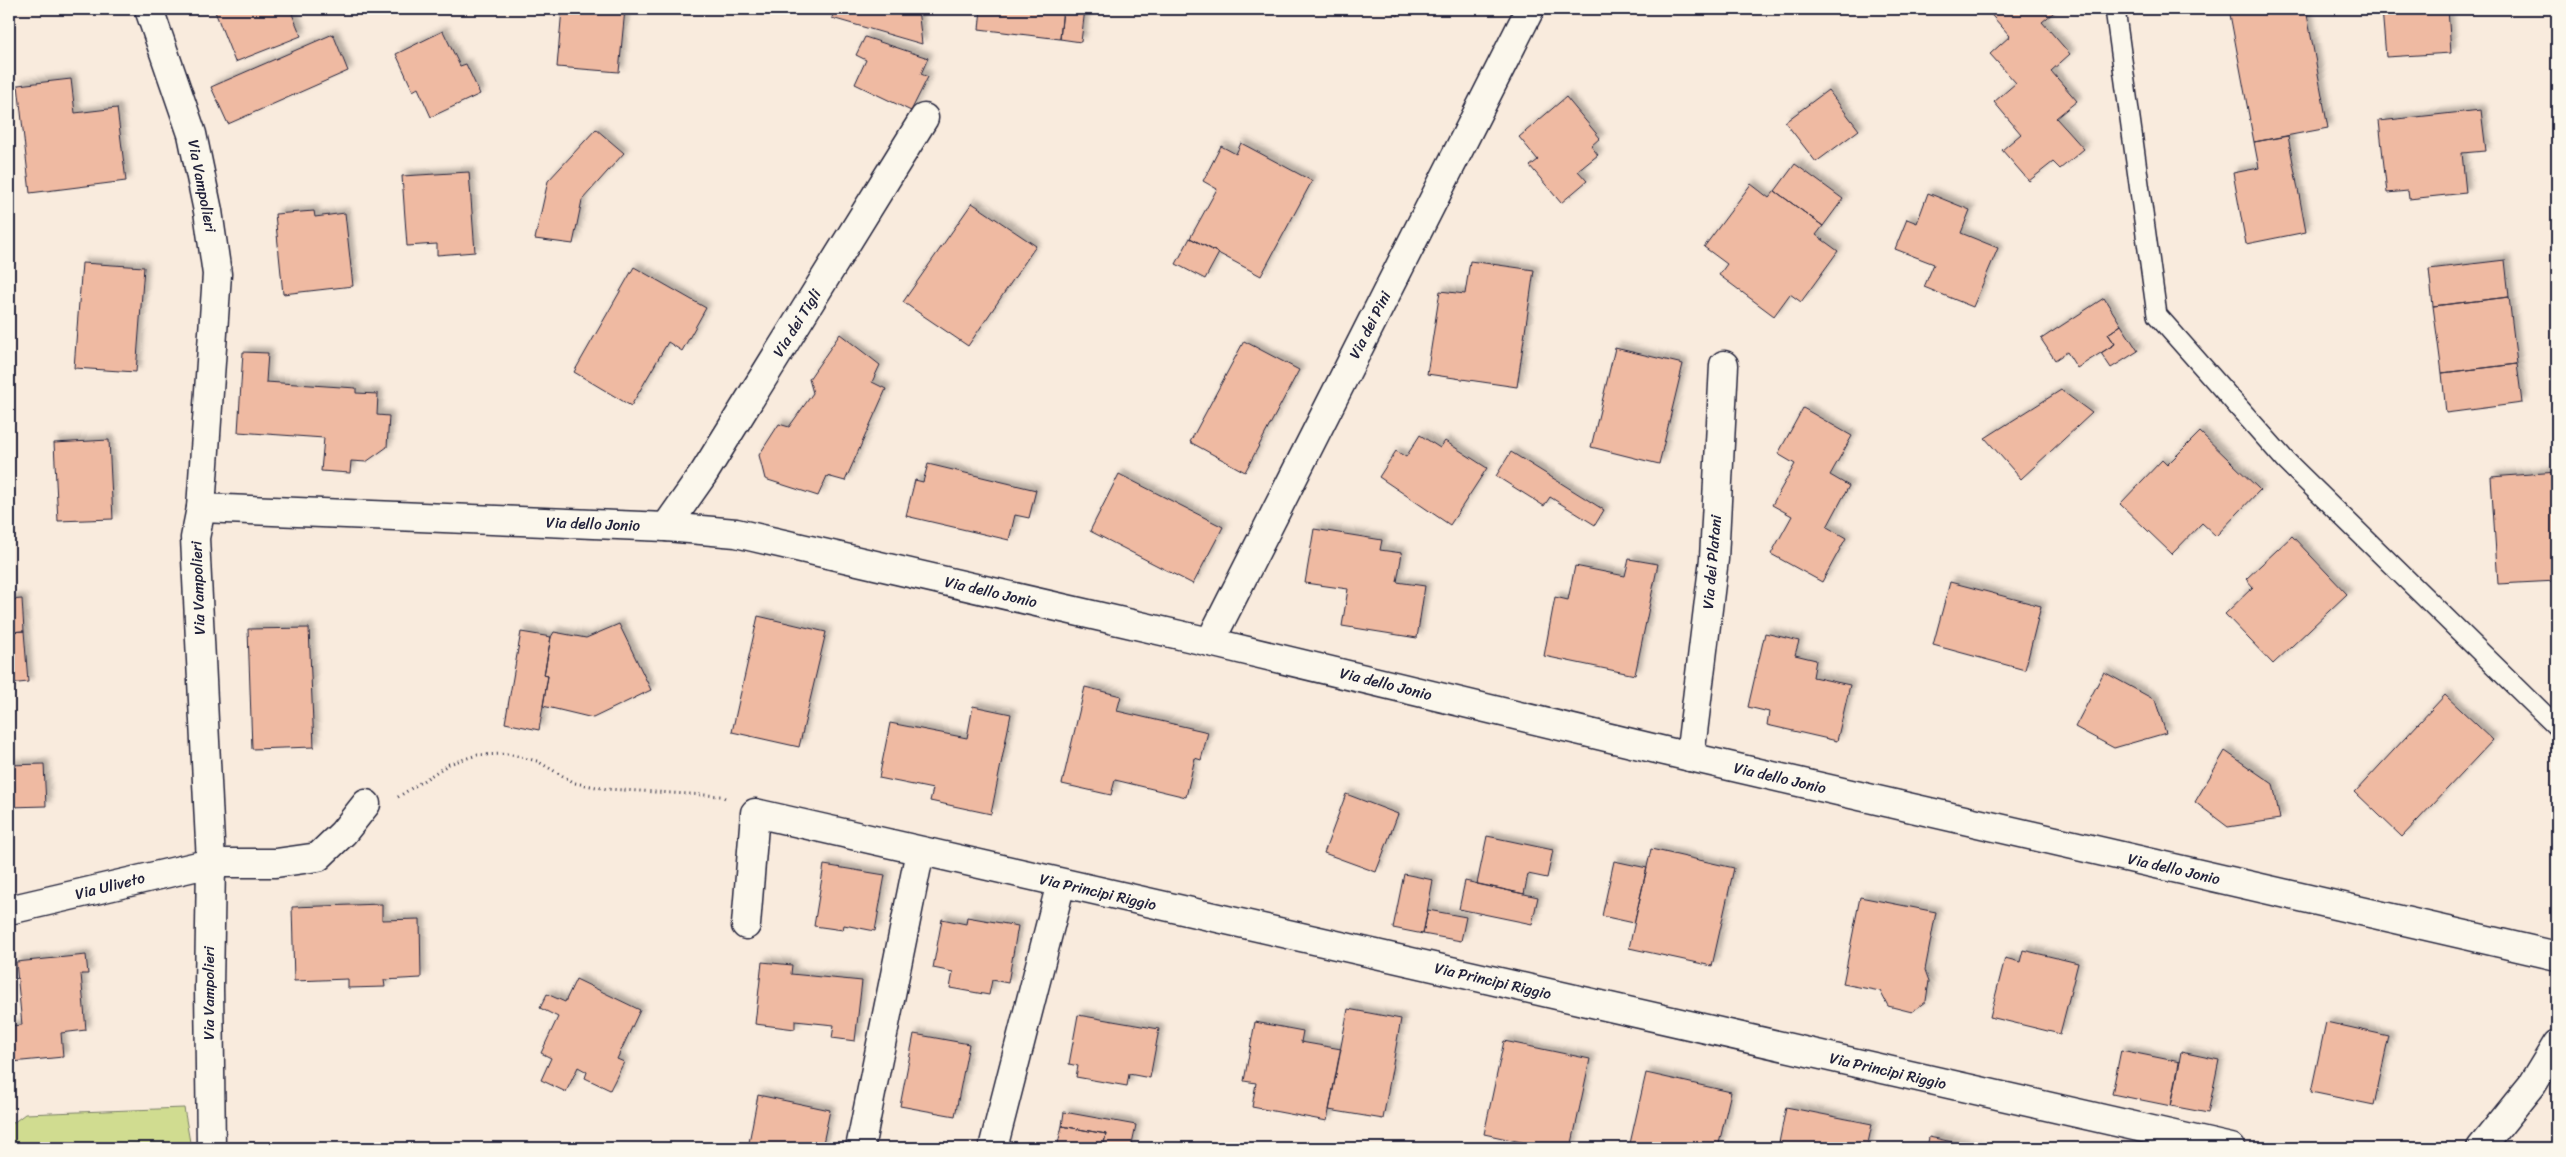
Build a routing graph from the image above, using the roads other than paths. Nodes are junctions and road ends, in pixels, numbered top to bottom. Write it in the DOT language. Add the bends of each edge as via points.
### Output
graph roads {
  1 [pos="148,9"];
  2 [pos="1530,9"];
  3 [pos="2115,9"];
  4 [pos="924,118"];
  5 [pos="1724,366"];
  6 [pos="201,508"];
  7 [pos="666,527"];
  8 [pos="1210,642"];
  9 [pos="2557,727"];
  10 [pos="1690,757"];
  11 [pos="366,804"];
  12 [pos="920,851"];
  13 [pos="211,863"];
  14 [pos="1061,883"];
  15 [pos="9,910"];
  16 [pos="746,925"];
  17 [pos="2557,956"];
  18 [pos="2557,1044"];
  19 [pos="2557,1063"];
  20 [pos="2532,1085"];
  21 [pos="2491,1143"];
  22 [pos="211,1148"];
  23 [pos="860,1148"];
  24 [pos="993,1148"];
  25 [pos="2231,1148"];
  1 -- 6 [label="street, Via Vampolieri" via="192,134 217,274"];
  2 -- 8 [label="street, Via dei Pini"];
  3 -- 9 [label="lane" via="2157,315 2286,461"];
  4 -- 7 [label="street, Via dei Tigli" via="704,473"];
  5 -- 10 [label="street, Via dei Platani" via="1714,559"];
  6 -- 7 [label="street, Via dello Jonio"];
  6 -- 13 [label="street, Via Vampolieri" via="195,538"];
  7 -- 8 [label="street, Via dello Jonio" via="736,533"];
  8 -- 10 [label="street, Via dello Jonio"];
  10 -- 17 [label="street, Via dello Jonio"];
  11 -- 13 [label="street, Via Uliveto" via="318,857 276,863"];
  12 -- 14 [label="street, Via Principi Riggio"];
  12 -- 16 [label="street, Via Principi Riggio" via="756,813"];
  12 -- 23 [label="street"];
  13 -- 15 [label="street, Via Uliveto"];
  13 -- 22 [label="street, Via Vampolieri" via="208,988"];
  14 -- 24 [label="street"];
  14 -- 25 [label="street, Via Principi Riggio"];
  18 -- 20 [label="street"];
  19 -- 20 [label="street"];
  20 -- 21 [label="street"];
}
